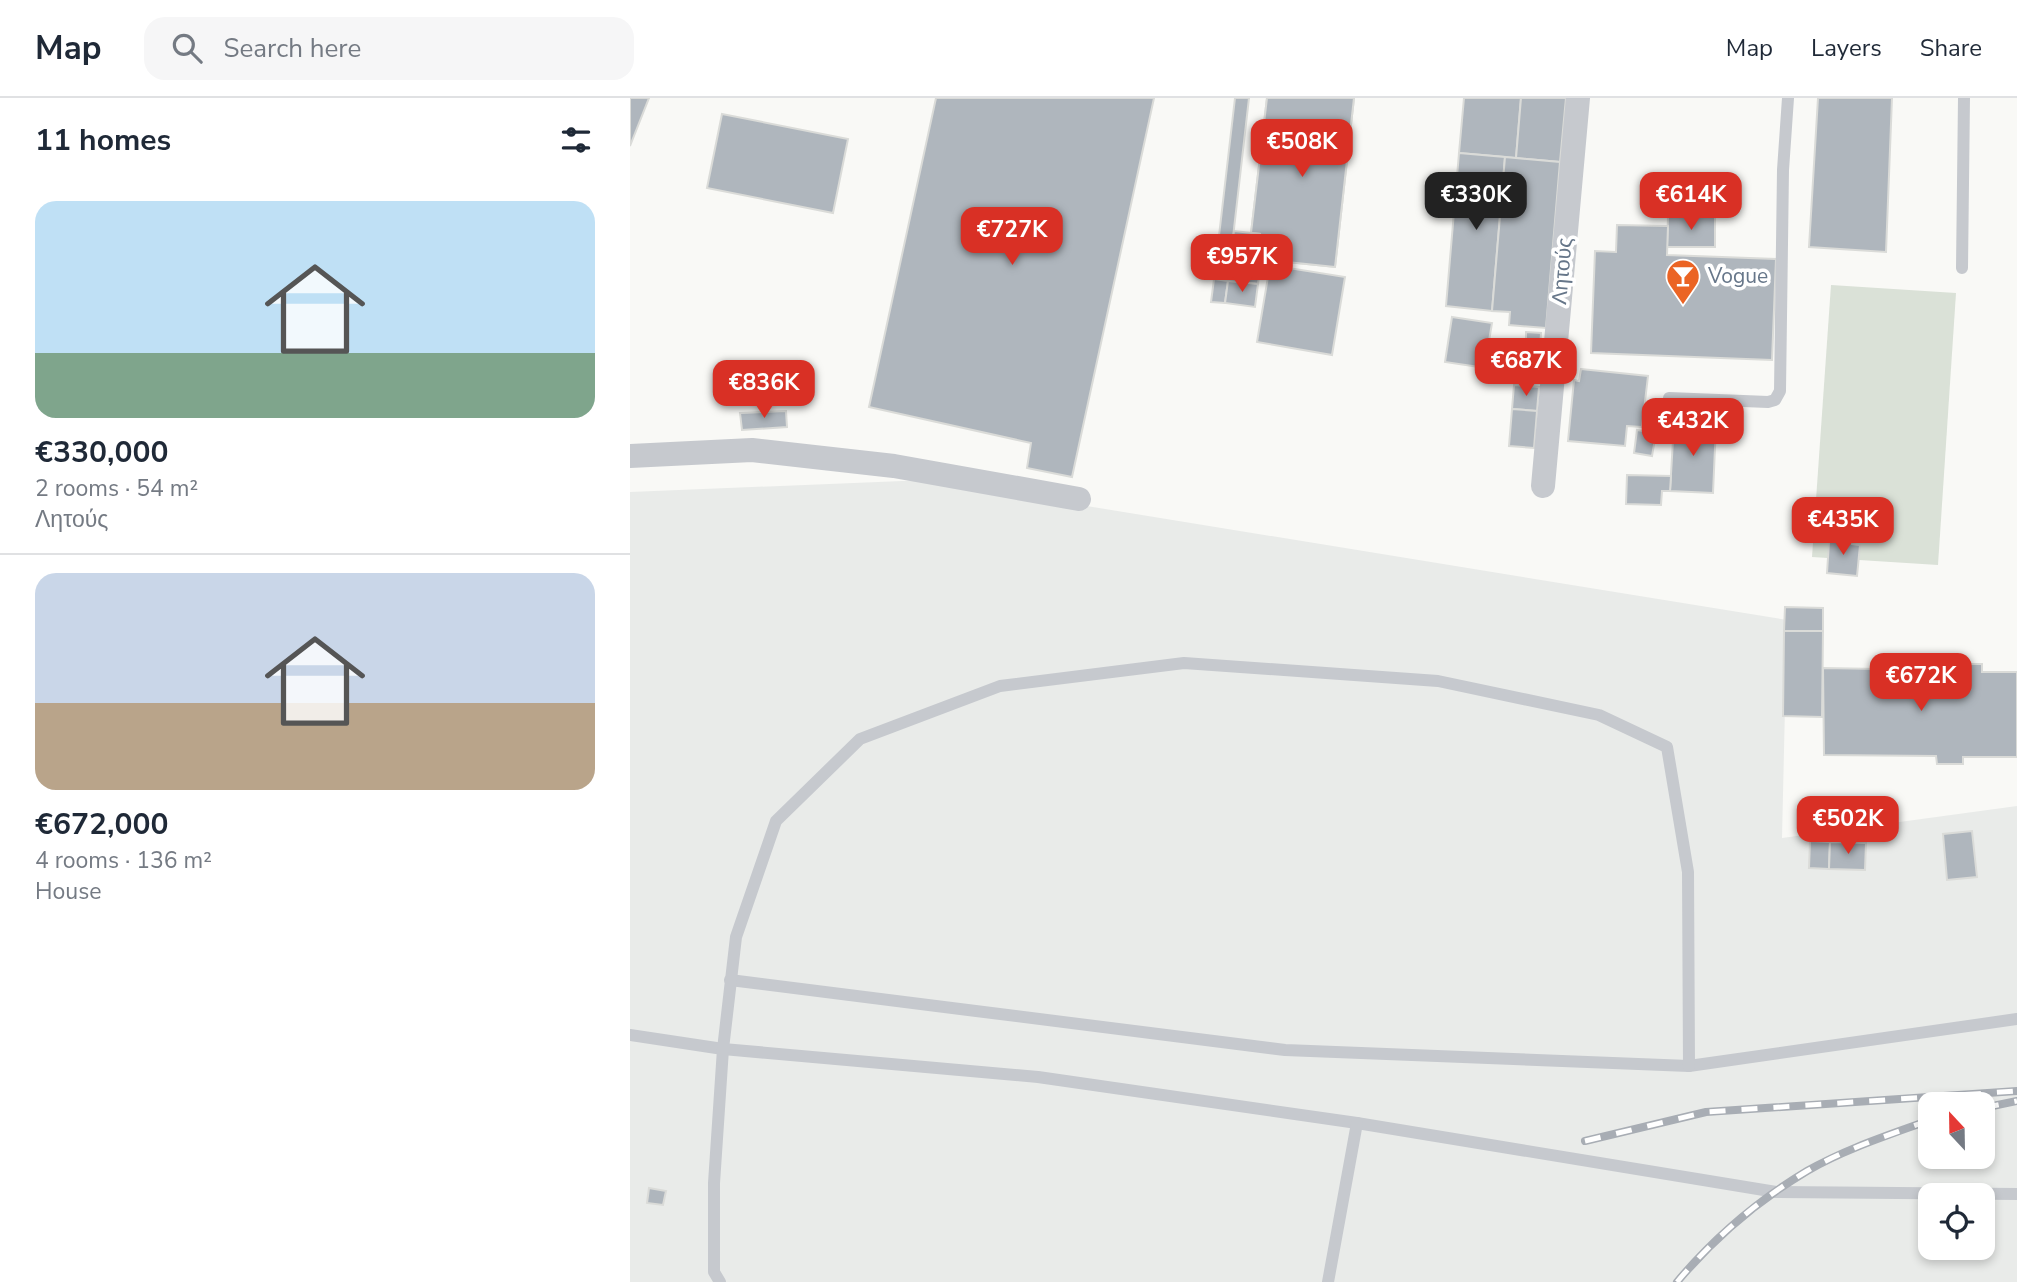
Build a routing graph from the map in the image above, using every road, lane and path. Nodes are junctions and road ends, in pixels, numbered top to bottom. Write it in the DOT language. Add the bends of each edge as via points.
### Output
graph roads {
  1 [pos="1578,98"];
  2 [pos="1788,98"];
  3 [pos="1964,98"];
  4 [pos="1962,268"];
  5 [pos="1669,398"];
  6 [pos="630,456"];
  7 [pos="1543,486"];
  8 [pos="1079,499"];
  9 [pos="730,980"];
  10 [pos="2017,1019"];
  11 [pos="630,1035"];
  12 [pos="723,1048"];
  13 [pos="1689,1066"];
  14 [pos="1357,1123"];
  15 [pos="2017,1194"];
  16 [pos="720,1282"];
  17 [pos="1328,1282"];
  1 -- 7 [label="street, Λητούς"];
  2 -- 5 [label="lane" via="1780,391 1768,402"];
  3 -- 4 [label="lane"];
  6 -- 8 [label="street" via="752,450 894,466"];
  9 -- 12 [label="lane"];
  9 -- 13 [label="lane" via="1285,1050"];
  9 -- 13 [label="lane" via="736,937 776,821 860,739 1000,686 1184,663 1438,681 1599,715 1667,747 1688,873"];
  10 -- 13 [label="lane"];
  11 -- 12 [label="lane"];
  12 -- 14 [label="lane" via="1038,1077"];
  12 -- 16 [label="lane" via="714,1183 714,1272"];
  14 -- 15 [label="lane" via="1776,1192"];
  14 -- 17 [label="lane"];
}
